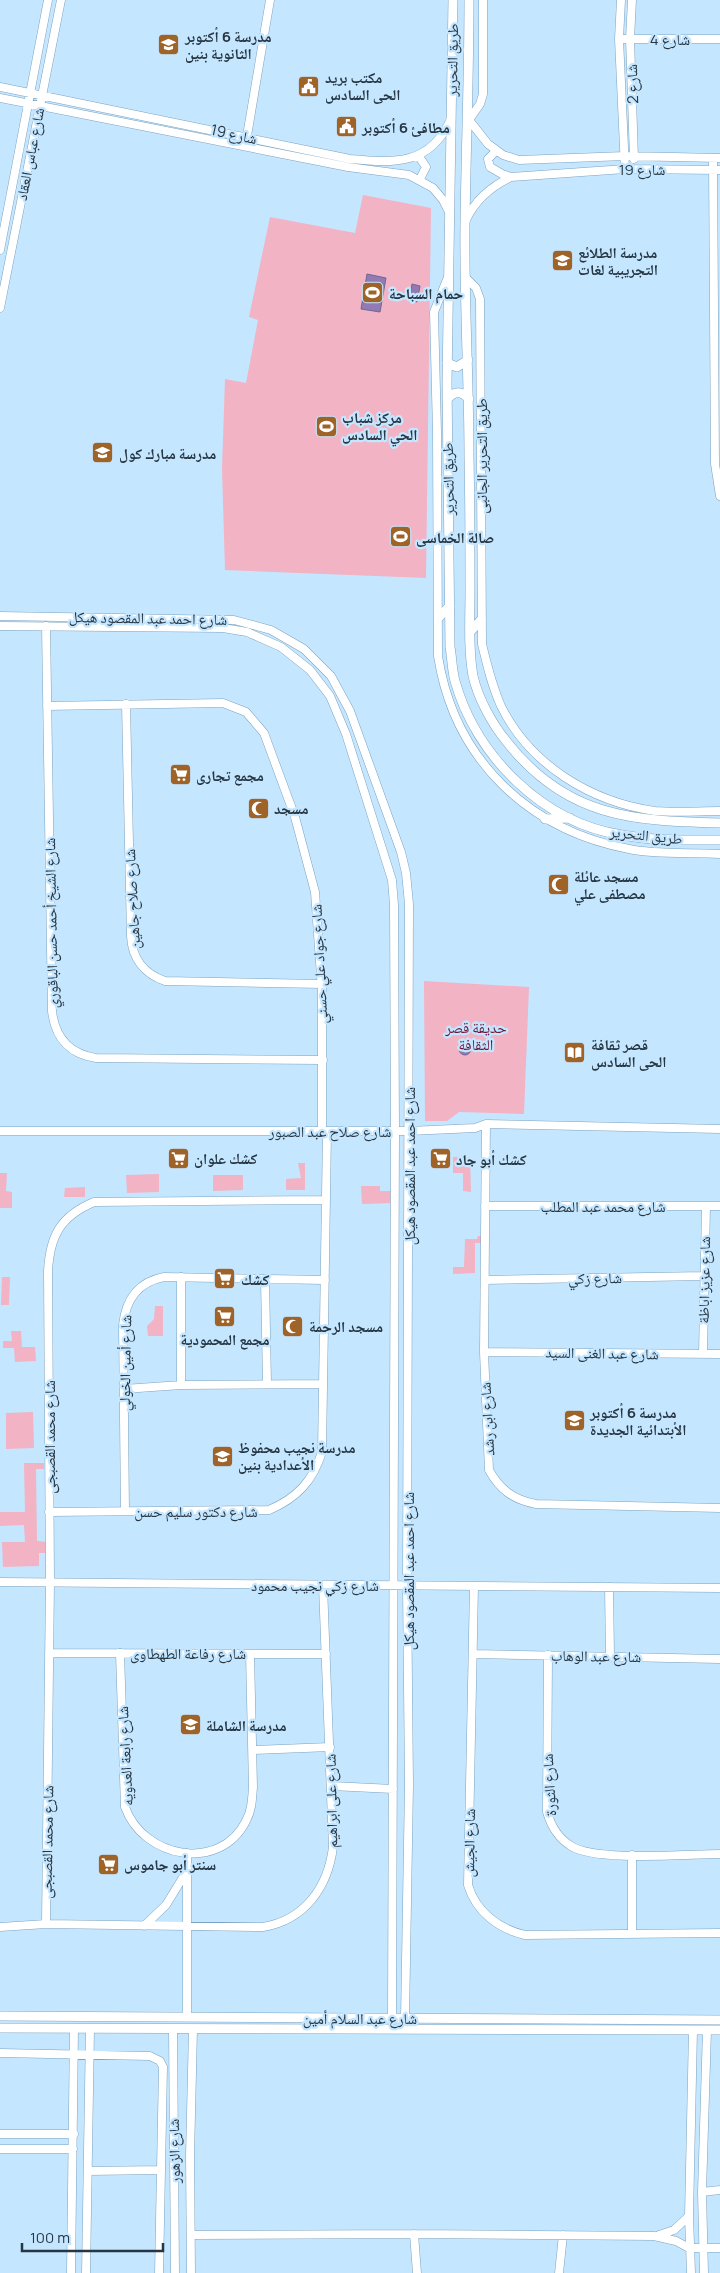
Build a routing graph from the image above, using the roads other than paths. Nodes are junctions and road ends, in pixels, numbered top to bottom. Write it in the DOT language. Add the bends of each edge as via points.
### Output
graph roads {
  1 [pos="48,0"];
  2 [pos="61,0"];
  3 [pos="270,0"];
  4 [pos="453,0"];
  5 [pos="470,0"];
  6 [pos="483,0"];
  7 [pos="621,0"];
  8 [pos="632,0"];
  9 [pos="619,39"];
  10 [pos="630,39"];
  11 [pos="720,39"];
  12 [pos="0,87"];
  13 [pos="29,92"];
  14 [pos="42,95"];
  15 [pos="0,98"];
  16 [pos="26,104"];
  17 [pos="40,107"];
  18 [pos="451,119"];
  19 [pos="469,120"];
  20 [pos="247,136"];
  21 [pos="496,151"];
  22 [pos="418,155"];
  23 [pos="625,156"];
  24 [pos="634,156"];
  25 [pos="717,158"];
  26 [pos="349,163"];
  27 [pos="625,169"];
  28 [pos="634,169"];
  29 [pos="716,170"];
  30 [pos="511,176"];
  31 [pos="420,179"];
  32 [pos="450,214"];
  33 [pos="466,222"];
  34 [pos="0,250"];
  35 [pos="717,270"];
  36 [pos="448,277"];
  37 [pos="467,279"];
  38 [pos="0,308"];
  39 [pos="468,360"];
  40 [pos="447,364"];
  41 [pos="469,399"];
  42 [pos="447,400"];
  43 [pos="717,410"];
  44 [pos="720,496"];
  45 [pos="450,606"];
  46 [pos="0,616"];
  47 [pos="439,617"];
  48 [pos="481,620"];
  49 [pos="0,626"];
  50 [pos="46,626"];
  51 [pos="470,632"];
  52 [pos="331,676"];
  53 [pos="322,684"];
  54 [pos="126,704"];
  55 [pos="47,706"];
  56 [pos="720,811"];
  57 [pos="571,818"];
  58 [pos="545,819"];
  59 [pos="720,823"];
  60 [pos="720,840"];
  61 [pos="720,854"];
  62 [pos="409,904"];
  63 [pos="394,905"];
  64 [pos="322,984"];
  65 [pos="323,1060"];
  66 [pos="486,1124"];
  67 [pos="720,1129"];
  68 [pos="0,1131"];
  69 [pos="395,1131"];
  70 [pos="409,1131"];
  71 [pos="324,1132"];
  72 [pos="326,1200"];
  73 [pos="485,1206"];
  74 [pos="706,1206"];
  75 [pos="720,1206"];
  76 [pos="704,1276"];
  77 [pos="181,1277"];
  78 [pos="264,1279"];
  79 [pos="325,1280"];
  80 [pos="485,1280"];
  81 [pos="484,1352"];
  82 [pos="703,1354"];
  83 [pos="720,1354"];
  84 [pos="267,1384"];
  85 [pos="323,1384"];
  86 [pos="181,1385"];
  87 [pos="124,1389"];
  88 [pos="720,1508"];
  89 [pos="125,1511"];
  90 [pos="50,1512"];
  91 [pos="0,1582"];
  92 [pos="50,1582"];
  93 [pos="323,1586"];
  94 [pos="394,1586"];
  95 [pos="407,1586"];
  96 [pos="474,1586"];
  97 [pos="609,1586"];
  98 [pos="720,1588"];
  99 [pos="49,1653"];
  100 [pos="120,1653"];
  101 [pos="250,1654"];
  102 [pos="326,1654"];
  103 [pos="473,1654"];
  104 [pos="548,1656"];
  105 [pos="610,1656"];
  106 [pos="720,1659"];
  107 [pos="330,1747"];
  108 [pos="252,1750"];
  109 [pos="332,1786"];
  110 [pos="393,1790"];
  111 [pos="187,1853"];
  112 [pos="720,1854"];
  113 [pos="632,1855"];
  114 [pos="186,1870"];
  115 [pos="46,1924"];
  116 [pos="144,1926"];
  117 [pos="186,1926"];
  118 [pos="0,1927"];
  119 [pos="720,1933"];
  120 [pos="632,1934"];
  121 [pos="0,2016"];
  122 [pos="188,2017"];
  123 [pos="392,2018"];
  124 [pos="405,2019"];
  125 [pos="720,2020"];
  126 [pos="0,2028"];
  127 [pos="74,2029"];
  128 [pos="90,2029"];
  129 [pos="173,2029"];
  130 [pos="193,2029"];
  131 [pos="392,2030"];
  132 [pos="405,2030"];
  133 [pos="693,2030"];
  134 [pos="707,2030"];
  135 [pos="720,2030"];
  136 [pos="0,2053"];
  137 [pos="75,2054"];
  138 [pos="90,2054"];
  139 [pos="0,2134"];
  140 [pos="21,2134"];
  141 [pos="74,2134"];
  142 [pos="0,2149"];
  143 [pos="21,2149"];
  144 [pos="74,2149"];
  145 [pos="161,2170"];
  146 [pos="88,2171"];
  147 [pos="720,2190"];
  148 [pos="702,2192"];
  149 [pos="72,2207"];
  150 [pos="88,2207"];
  151 [pos="689,2216"];
  152 [pos="414,2234"];
  153 [pos="191,2235"];
  154 [pos="563,2235"];
  155 [pos="654,2236"];
  156 [pos="689,2248"];
  157 [pos="720,2248"];
  158 [pos="702,2249"];
  159 [pos="71,2273"];
  160 [pos="86,2273"];
  161 [pos="159,2273"];
  162 [pos="176,2273"];
  163 [pos="191,2273"];
  164 [pos="417,2273"];
  165 [pos="559,2273"];
  166 [pos="691,2273"];
  167 [pos="704,2273"];
  1 -- 13 [label="street, شارع عباس العقاد"];
  2 -- 14 [label="street, شارع عباس العقاد"];
  3 -- 20 [label="street"];
  4 -- 18 [label="street, طريق التحرير"];
  5 -- 19 [label="street, طريق التحرير"];
  6 -- 19 [label="street" via="484,94"];
  7 -- 9 [label="street, شارع 2"];
  8 -- 10 [label="street, شارع 2"];
  9 -- 10 [label="street, شارع 4"];
  9 -- 23 [label="street, شارع 2"];
  10 -- 11 [label="street, شارع 4"];
  10 -- 24 [label="street, شارع 2"];
  12 -- 13 [label="street, شارع 19"];
  13 -- 14 [label="street, شارع 19"];
  13 -- 16 [label="street, شارع عباس العقاد"];
  14 -- 17 [label="street, شارع عباس العقاد"];
  14 -- 20 [label="street, شارع 19"];
  15 -- 16 [label="street, شارع 19"];
  16 -- 17 [label="street, شارع 19"];
  16 -- 34 [label="street, شارع عباس العقاد"];
  17 -- 26 [label="street, شارع 19"];
  17 -- 38 [label="street, شارع عباس العقاد"];
  18 -- 22 [label="street, شارع 19" via="441,137"];
  18 -- 32 [label="street, طريق التحرير"];
  19 -- 21 [label="street, شارع 19" via="480,137"];
  19 -- 33 [label="street, طريق التحرير"];
  20 -- 26 [label="street, شارع 19"];
  21 -- 23 [label="street, شارع 19" via="519,160"];
  21 -- 30 [label="street" via="489,156 489,164 497,172"];
  22 -- 26 [label="street, شارع 19" via="391,162"];
  22 -- 31 [label="street" via="426,167"];
  23 -- 24 [label="street, شارع 19"];
  23 -- 27 [label="street, شارع 2"];
  24 -- 25 [label="street, شارع 19"];
  24 -- 28 [label="street, شارع 2"];
  25 -- 29 [label="street"];
  26 -- 31 [label="street, شارع 19"];
  27 -- 28 [label="street, شارع 19"];
  27 -- 30 [label="street, شارع 19"];
  28 -- 29 [label="street, شارع 19"];
  29 -- 35 [label="street"];
  30 -- 33 [label="street" via="480,198"];
  31 -- 32 [label="street, شارع 19" via="439,194"];
  32 -- 36 [label="street, طريق التحرير"];
  33 -- 37 [label="street, طريق التحرير"];
  35 -- 43 [label="street"];
  36 -- 40 [label="street, طريق التحرير"];
  36 -- 47 [label="street" via="434,312"];
  37 -- 39 [label="street, طريق التحرير"];
  37 -- 48 [label="street, طريق التحرير الجانبى" via="476,288 480,299"];
  39 -- 40 [label="street" via="457,367"];
  39 -- 41 [label="street, طريق التحرير"];
  40 -- 42 [label="street, طريق التحرير"];
  41 -- 42 [label="street" via="458,392"];
  41 -- 51 [label="street, طريق التحرير"];
  42 -- 45 [label="street, طريق التحرير"];
  43 -- 44 [label="street" via="715,464"];
  45 -- 47 [label="street"];
  45 -- 57 [label="street, طريق التحرير" via="450,647 455,680 469,717 489,752 515,781"];
  46 -- 52 [label="street, شارع احمد عبد المقصود هيكل" via="234,620 262,627 288,639"];
  47 -- 58 [label="street" via="438,656 458,723 493,775 519,801"];
  48 -- 51 [label="street"];
  48 -- 56 [label="street, طريق التحرير الجانبى" via="489,676 502,706 519,734 540,758 566,779 594,795 625,806 657,811"];
  49 -- 50 [label="street, شارع احمد عبد المقصود هيكل"];
  50 -- 53 [label="street, شارع احمد عبد المقصود هيكل" via="232,629 281,647"];
  50 -- 55 [label="street, شارع الشيخ أحمد حسن الباقوري"];
  51 -- 59 [label="street, طريق التحرير" via="473,676 487,710 506,741 530,768 558,790 590,806 625,817 661,822"];
  52 -- 53 [label="street"];
  52 -- 62 [label="street, شارع احمد عبد المقصود هيكل" via="354,720 401,852"];
  53 -- 63 [label="street, شارع احمد عبد المقصود هيكل" via="336,709 390,868"];
  54 -- 55 [label="street, شارع جواد علي حسني"];
  54 -- 64 [label="street, شارع جواد علي حسني" via="223,703 243,710 259,725 295,817 315,892"];
  54 -- 64 [label="street, شارع صلاح جاهين" via="131,936 136,959 148,973 165,981"];
  55 -- 65 [label="street, شارع الشيخ أحمد حسن الباقوري" via="52,1012 55,1029 64,1044 79,1054 96,1058"];
  57 -- 58 [label="street"];
  57 -- 60 [label="street, طريق التحرير" via="620,835 659,840"];
  58 -- 61 [label="street" via="586,838 631,850"];
  62 -- 63 [label="street"];
  62 -- 70 [label="street, شارع احمد عبد المقصود هيكل"];
  63 -- 69 [label="street, شارع احمد عبد المقصود هيكل"];
  64 -- 65 [label="street, شارع جواد علي حسني"];
  65 -- 71 [label="street, شارع جواد علي حسني"];
  66 -- 67 [label="street, شارع صلاح عبد الصبور"];
  66 -- 70 [label="street, شارع صلاح عبد الصبور" via="475,1128"];
  66 -- 73 [label="street, شارع ابن رشد"];
  68 -- 71 [label="street, شارع صلاح عبد الصبور"];
  69 -- 70 [label="street, شارع صلاح عبد الصبور"];
  69 -- 71 [label="street, شارع صلاح عبد الصبور"];
  69 -- 94 [label="street, شارع احمد عبد المقصود هيكل"];
  70 -- 95 [label="street, شارع احمد عبد المقصود هيكل"];
  71 -- 72 [label="street, شارع دكتور سليم حسن"];
  72 -- 79 [label="street, شارع دكتور سليم حسن"];
  72 -- 90 [label="street, شارع محمد القصبجى" via="94,1202 63,1223 52,1242 49,1261"];
  73 -- 74 [label="street, شارع محمد عبد المطلب"];
  73 -- 80 [label="street, شارع ابن رشد"];
  74 -- 75 [label="street, شارع محمد عبد المطلب"];
  74 -- 76 [label="street, شارع عزيز اباظة"];
  76 -- 80 [label="street, شارع زكي"];
  76 -- 82 [label="street, شارع عزيز اباظة"];
  77 -- 78 [label="street, شارع أمين الخولي"];
  77 -- 86 [label="street"];
  77 -- 87 [label="street, شارع أمين الخولي" via="149,1281 129,1300 123,1325"];
  78 -- 79 [label="street, شارع أمين الخولي"];
  78 -- 84 [label="street"];
  79 -- 85 [label="street, شارع دكتور سليم حسن"];
  80 -- 81 [label="street, شارع ابن رشد"];
  81 -- 82 [label="street, شارع عبد الغنى السيد"];
  81 -- 88 [label="street, شارع ابن رشد" via="490,1470 495,1481 512,1496 536,1504"];
  82 -- 83 [label="street, شارع عبد الغنى السيد"];
  84 -- 85 [label="street"];
  84 -- 86 [label="street"];
  85 -- 89 [label="street, شارع دكتور سليم حسن" via="322,1452 309,1481 286,1502 269,1510"];
  86 -- 87 [label="street"];
  87 -- 89 [label="street, شارع أمين الخولي"];
  89 -- 90 [label="street, شارع دكتور سليم حسن"];
  90 -- 92 [label="street, شارع محمد القصبجى"];
  91 -- 92 [label="street, شارع زكي نجيب محمود"];
  92 -- 93 [label="street, شارع زكي نجيب محمود"];
  92 -- 99 [label="street, شارع محمد القصبجى"];
  93 -- 94 [label="street, شارع زكي نجيب محمود"];
  93 -- 102 [label="street, شارع على ابراهيم"];
  94 -- 95 [label="street, شارع زكي نجيب محمود"];
  94 -- 110 [label="street, شارع احمد عبد المقصود هيكل"];
  95 -- 96 [label="street, شارع زكي نجيب محمود"];
  95 -- 124 [label="street, شارع احمد عبد المقصود هيكل" via="409,1785"];
  96 -- 97 [label="street, شارع زكي نجيب محمود"];
  96 -- 103 [label="street, شارع الجيش"];
  97 -- 98 [label="street, شارع زكي نجيب محمود"];
  97 -- 105 [label="street"];
  99 -- 100 [label="street, شارع رفاعة الطهطاوى"];
  99 -- 115 [label="street, شارع محمد القصبجى"];
  100 -- 101 [label="street, شارع رفاعة الطهطاوى"];
  100 -- 111 [label="street, شارع رابعة العدويه" via="125,1807 135,1828 145,1838 170,1851"];
  101 -- 102 [label="street, شارع رفاعة الطهطاوى"];
  101 -- 108 [label="street, شارع رابعة العدويه"];
  102 -- 107 [label="street, شارع على ابراهيم"];
  103 -- 104 [label="street, شارع عبد الوهاب"];
  103 -- 120 [label="street, شارع الجيش" via="468,1884 471,1896 489,1918 513,1932 535,1936"];
  104 -- 105 [label="street, شارع عبد الوهاب"];
  104 -- 113 [label="street, شارع الثورة" via="547,1812 550,1822 555,1832 572,1847 595,1853"];
  105 -- 106 [label="street, شارع عبد الوهاب"];
  107 -- 108 [label="street"];
  107 -- 109 [label="street, شارع على ابراهيم"];
  108 -- 111 [label="street, شارع رابعة العدويه" via="253,1787 246,1822 226,1843 213,1849"];
  109 -- 110 [label="street"];
  109 -- 117 [label="street, شارع على ابراهيم" via="331,1861 322,1887 303,1910 283,1922 263,1927"];
  110 -- 123 [label="street, شارع احمد عبد المقصود هيكل"];
  111 -- 114 [label="street"];
  112 -- 113 [label="street, شارع الثورة"];
  113 -- 120 [label="street"];
  114 -- 116 [label="street" via="172,1897"];
  114 -- 117 [label="street"];
  115 -- 116 [label="street, شارع على ابراهيم"];
  115 -- 118 [label="street, شارع على ابراهيم"];
  116 -- 117 [label="street, شارع على ابراهيم"];
  117 -- 122 [label="street"];
  119 -- 120 [label="street, شارع الجيش"];
  121 -- 122 [label="street, شارع عبد السلام أمين"];
  122 -- 123 [label="street, شارع عبد السلام أمين"];
  123 -- 124 [label="street, شارع عبد السلام أمين"];
  123 -- 131 [label="street"];
  124 -- 125 [label="street, شارع عبد السلام أمين"];
  124 -- 132 [label="street"];
  126 -- 127 [label="street, شارع عبد السلام أمين"];
  127 -- 128 [label="street, شارع عبد السلام أمين"];
  127 -- 137 [label="street"];
  128 -- 129 [label="street, شارع عبد السلام أمين"];
  128 -- 138 [label="street"];
  129 -- 130 [label="street, شارع عبد السلام أمين"];
  129 -- 162 [label="street, شارع الزهور"];
  130 -- 131 [label="street, شارع عبد السلام أمين"];
  130 -- 153 [label="street, شارع الزهور"];
  131 -- 132 [label="street, شارع عبد السلام أمين"];
  132 -- 133 [label="street, شارع عبد السلام أمين"];
  133 -- 134 [label="street, شارع عبد السلام أمين"];
  133 -- 151 [label="street"];
  134 -- 135 [label="street, شارع عبد السلام أمين"];
  134 -- 148 [label="street"];
  136 -- 137 [label="street"];
  137 -- 138 [label="street"];
  137 -- 141 [label="street"];
  138 -- 145 [label="street" via="154,2057 162,2064"];
  138 -- 146 [label="street"];
  139 -- 140 [label="street"];
  140 -- 141 [label="street"];
  140 -- 143 [label="street"];
  141 -- 144 [label="street"];
  142 -- 143 [label="street"];
  143 -- 144 [label="street"];
  144 -- 149 [label="street"];
  145 -- 146 [label="street"];
  145 -- 161 [label="street"];
  146 -- 150 [label="street"];
  147 -- 148 [label="street"];
  148 -- 158 [label="street"];
  149 -- 150 [label="street"];
  149 -- 159 [label="street"];
  150 -- 160 [label="street"];
  151 -- 155 [label="street" via="674,2230"];
  151 -- 156 [label="street"];
  152 -- 153 [label="street"];
  152 -- 154 [label="street"];
  152 -- 164 [label="street"];
  153 -- 163 [label="street, شارع الزهور"];
  154 -- 155 [label="street"];
  154 -- 165 [label="street"];
  155 -- 156 [label="street"];
  156 -- 158 [label="street"];
  156 -- 166 [label="street"];
  157 -- 158 [label="street"];
  158 -- 167 [label="street"];
}
